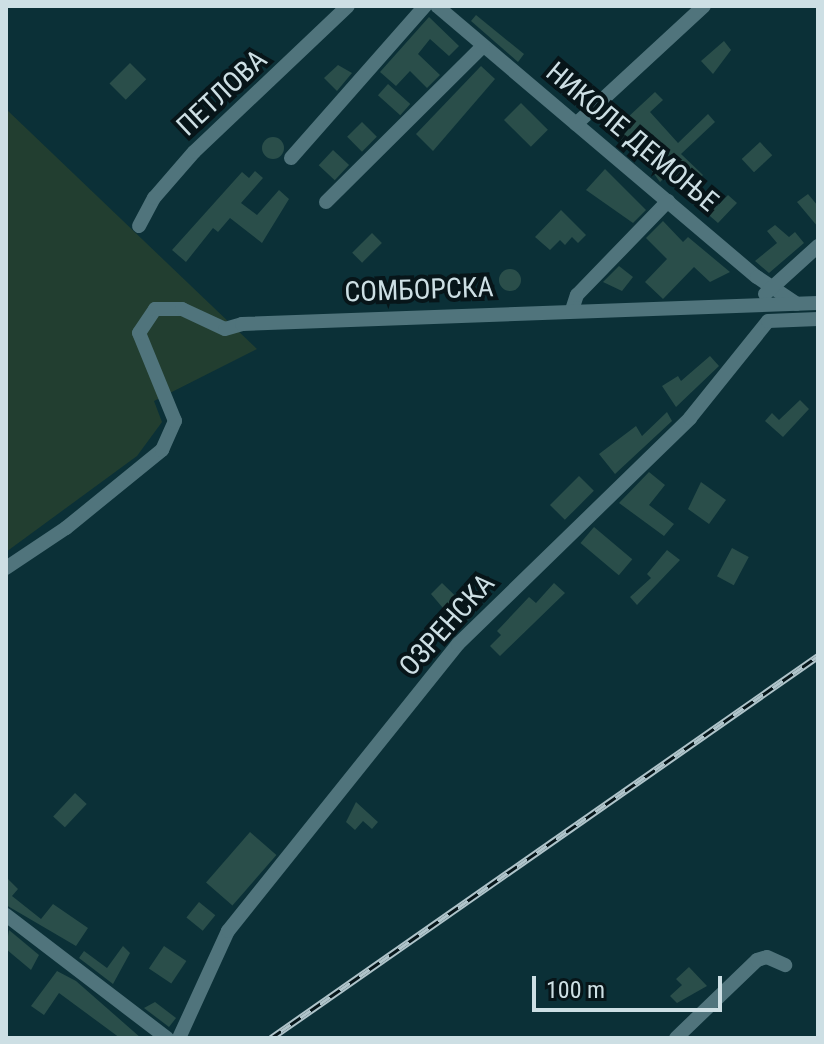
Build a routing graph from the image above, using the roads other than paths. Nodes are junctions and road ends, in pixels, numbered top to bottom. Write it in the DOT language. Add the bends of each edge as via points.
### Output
graph roads {
  1 [pos="348,6"];
  2 [pos="425,6"];
  3 [pos="437,6"];
  4 [pos="704,6"];
  5 [pos="483,46"];
  6 [pos="576,124"];
  7 [pos="291,158"];
  8 [pos="668,201"];
  9 [pos="326,202"];
  10 [pos="139,226"];
  11 [pos="818,246"];
  12 [pos="769,287"];
  13 [pos="818,303"];
  14 [pos="797,304"];
  15 [pos="758,305"];
  16 [pos="572,310"];
  17 [pos="818,319"];
  18 [pos="6,568"];
  19 [pos="6,915"];
  20 [pos="785,965"];
  21 [pos="167,1038"];
  22 [pos="179,1038"];
  23 [pos="676,1038"];
  1 -- 10 [label="street, ПЕТЛОВА" via="194,152 154,198"];
  2 -- 7 [label="street"];
  3 -- 5 [label="street, НИКОЛЕ ДЕМОЊЕ"];
  4 -- 6 [label="street"];
  5 -- 6 [label="street, НИКОЛЕ ДЕМОЊЕ"];
  5 -- 9 [label="street"];
  6 -- 8 [label="street, НИКОЛЕ ДЕМОЊЕ"];
  8 -- 12 [label="street, НИКОЛЕ ДЕМОЊЕ"];
  8 -- 16 [label="street" via="577,295"];
  11 -- 12 [label="street"];
  12 -- 14 [label="street, НИКОЛЕ ДЕМОЊЕ"];
  12 -- 15 [label="street"];
  13 -- 14 [label="street, СОМБОРСКА"];
  14 -- 15 [label="street, СОМБОРСКА"];
  15 -- 16 [label="street, СОМБОРСКА"];
  16 -- 18 [label="street, СОМБОРСКА" via="242,324 225,329 182,309 161,307 148,314 139,333 175,421 150,464"];
  17 -- 22 [label="street, ОЗРЕНСКА" via="768,321 690,418 458,644 228,931"];
  19 -- 21 [label="street"];
  20 -- 23 [label="street" via="767,957 757,960"];
}
